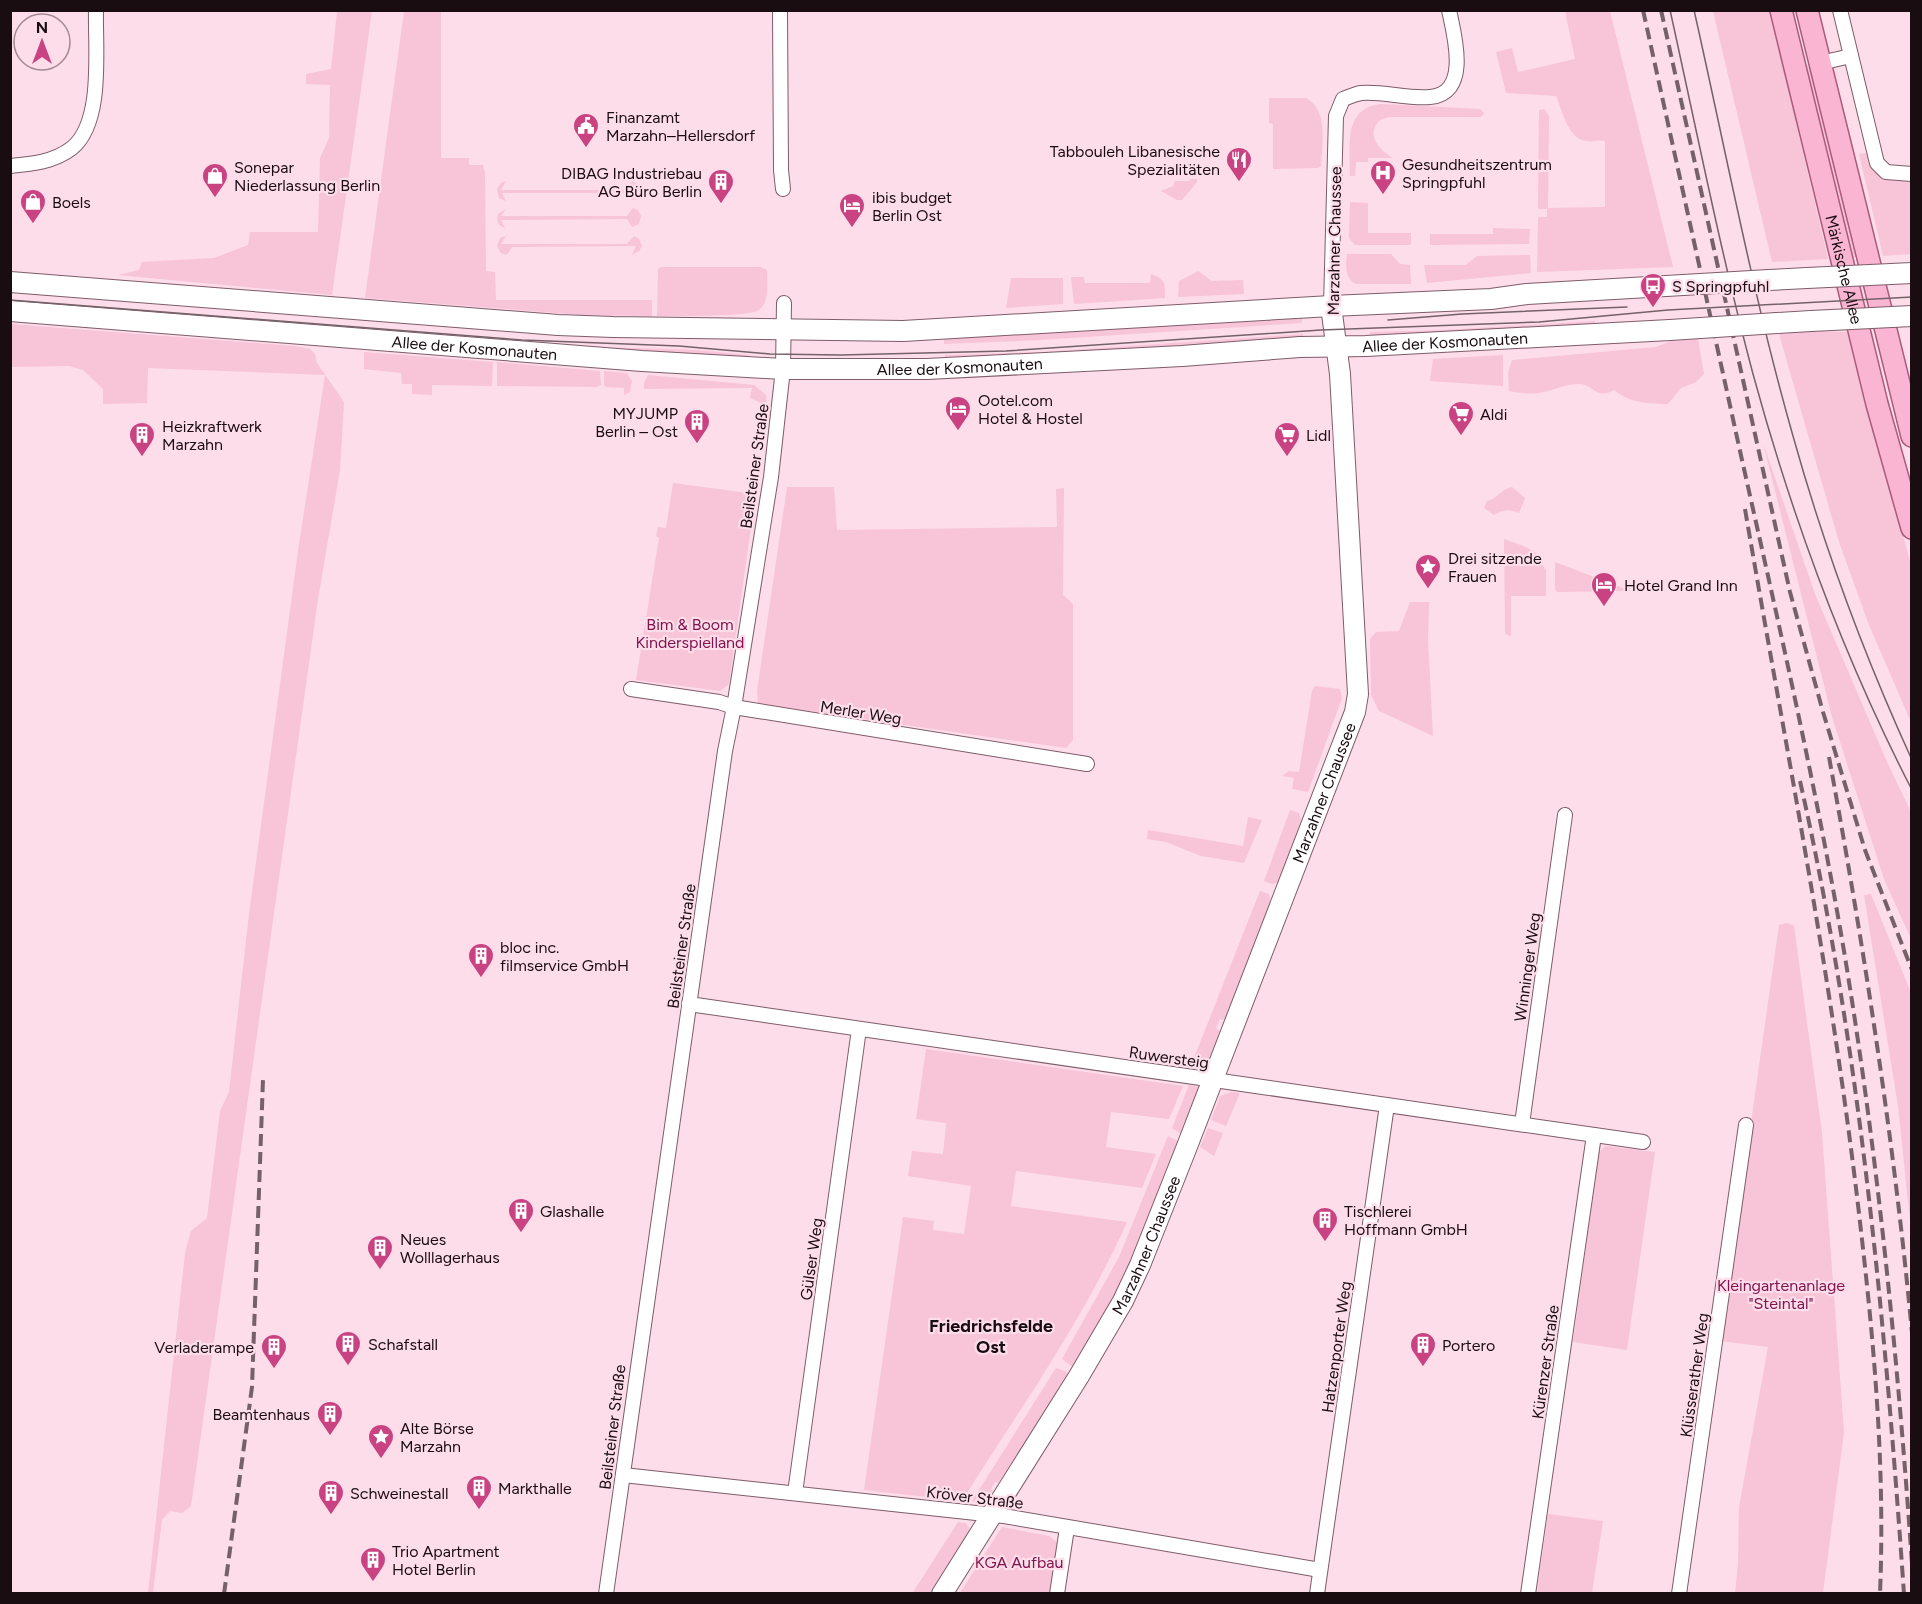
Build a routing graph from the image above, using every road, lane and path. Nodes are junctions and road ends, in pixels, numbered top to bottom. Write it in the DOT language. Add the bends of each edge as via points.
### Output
graph roads {
  1 [pos="96,10"];
  2 [pos="780,10"];
  3 [pos="1449,10"];
  4 [pos="1781,10"];
  5 [pos="1791,10"];
  6 [pos="1807,10"];
  7 [pos="1840,10"];
  8 [pos="1851,56"];
  9 [pos="1820,63"];
  10 [pos="10,165"];
  11 [pos="1911,174"];
  12 [pos="783,189"];
  13 [pos="1911,273"];
  14 [pos="10,282"];
  15 [pos="784,303"];
  16 [pos="1331,306"];
  17 [pos="10,311"];
  18 [pos="1911,316"];
  19 [pos="785,329"];
  20 [pos="1336,346"];
  21 [pos="783,369"];
  22 [pos="1911,436"];
  23 [pos="1911,526"];
  24 [pos="631,689"];
  25 [pos="734,708"];
  26 [pos="1087,764"];
  27 [pos="1565,815"];
  28 [pos="689,1004"];
  29 [pos="859,1029"];
  30 [pos="1213,1080"];
  31 [pos="1387,1105"];
  32 [pos="1522,1124"];
  33 [pos="1746,1125"];
  34 [pos="1594,1135"];
  35 [pos="1643,1142"];
  36 [pos="623,1475"];
  37 [pos="795,1493"];
  38 [pos="992,1515"];
  39 [pos="1067,1528"];
  40 [pos="1320,1570"];
  41 [pos="606,1593"];
  42 [pos="942,1593"];
  43 [pos="1057,1593"];
  44 [pos="1317,1593"];
  45 [pos="1528,1593"];
  46 [pos="1679,1593"];
  1 -- 10 [label="street" via="94,101 81,137 73,147 47,160"];
  2 -- 12 [label="street"];
  3 -- 16 [label="street, Marzahner Chaussee" via="1457,61 1447,90 1430,97 1360,93 1343,99 1336,116"];
  4 -- 23 [label="main road, Märkische Allee" via="1877,404"];
  5 -- 9 [label="main road" via="1802,53 1807,60"];
  6 -- 9 [label="main road, Märkische Allee"];
  7 -- 8 [label="street"];
  8 -- 9 [label="street"];
  8 -- 11 [label="street" via="1877,164 1886,172"];
  9 -- 22 [label="main road, Märkische Allee"];
  13 -- 16 [label="main road, Allee der Kosmonauten, bridge"];
  14 -- 19 [label="main road, Allee der Kosmonauten" via="602,327"];
  15 -- 19 [label="street, Beilsteiner Straße"];
  16 -- 19 [label="main road, Allee der Kosmonauten" via="903,331"];
  16 -- 20 [label="main road, Marzahner Chaussee"];
  17 -- 21 [label="main road, Allee der Kosmonauten"];
  18 -- 20 [label="main road, Allee der Kosmonauten, bridge"];
  19 -- 21 [label="street, Beilsteiner Straße"];
  20 -- 21 [label="main road, Allee der Kosmonauten" via="927,369"];
  20 -- 30 [label="main road, Marzahner Chaussee" via="1357,702"];
  21 -- 25 [label="street, Beilsteiner Straße" via="771,477"];
  24 -- 25 [label="street, Merler Weg" via="719,702"];
  25 -- 26 [label="street, Merler Weg"];
  25 -- 28 [label="street, Beilsteiner Straße"];
  27 -- 32 [label="street, Winninger Weg"];
  28 -- 29 [label="street, Ruwersteig"];
  28 -- 36 [label="street, Beilsteiner Straße"];
  29 -- 30 [label="street, Ruwersteig"];
  29 -- 37 [label="street, Gülser Weg"];
  30 -- 31 [label="street, Ruwersteig"];
  30 -- 38 [label="main road, Marzahner Chaussee" via="1123,1300"];
  31 -- 32 [label="street, Ruwersteig"];
  31 -- 40 [label="street, Hatzenporter Weg"];
  32 -- 34 [label="street, Ruwersteig"];
  33 -- 46 [label="street, Klüsserather Weg"];
  34 -- 35 [label="street, Ruwersteig"];
  34 -- 45 [label="street, Kürenzer Straße"];
  36 -- 37 [label="street, Kröver Straße"];
  36 -- 41 [label="street, Beilsteiner Straße"];
  37 -- 38 [label="street, Kröver Straße"];
  38 -- 39 [label="street, Kröver Straße"];
  38 -- 42 [label="main road, Marzahner Chaussee"];
  39 -- 40 [label="street, Kröver Straße"];
  39 -- 43 [label="street"];
  40 -- 44 [label="street, Hatzenporter Weg"];
}
